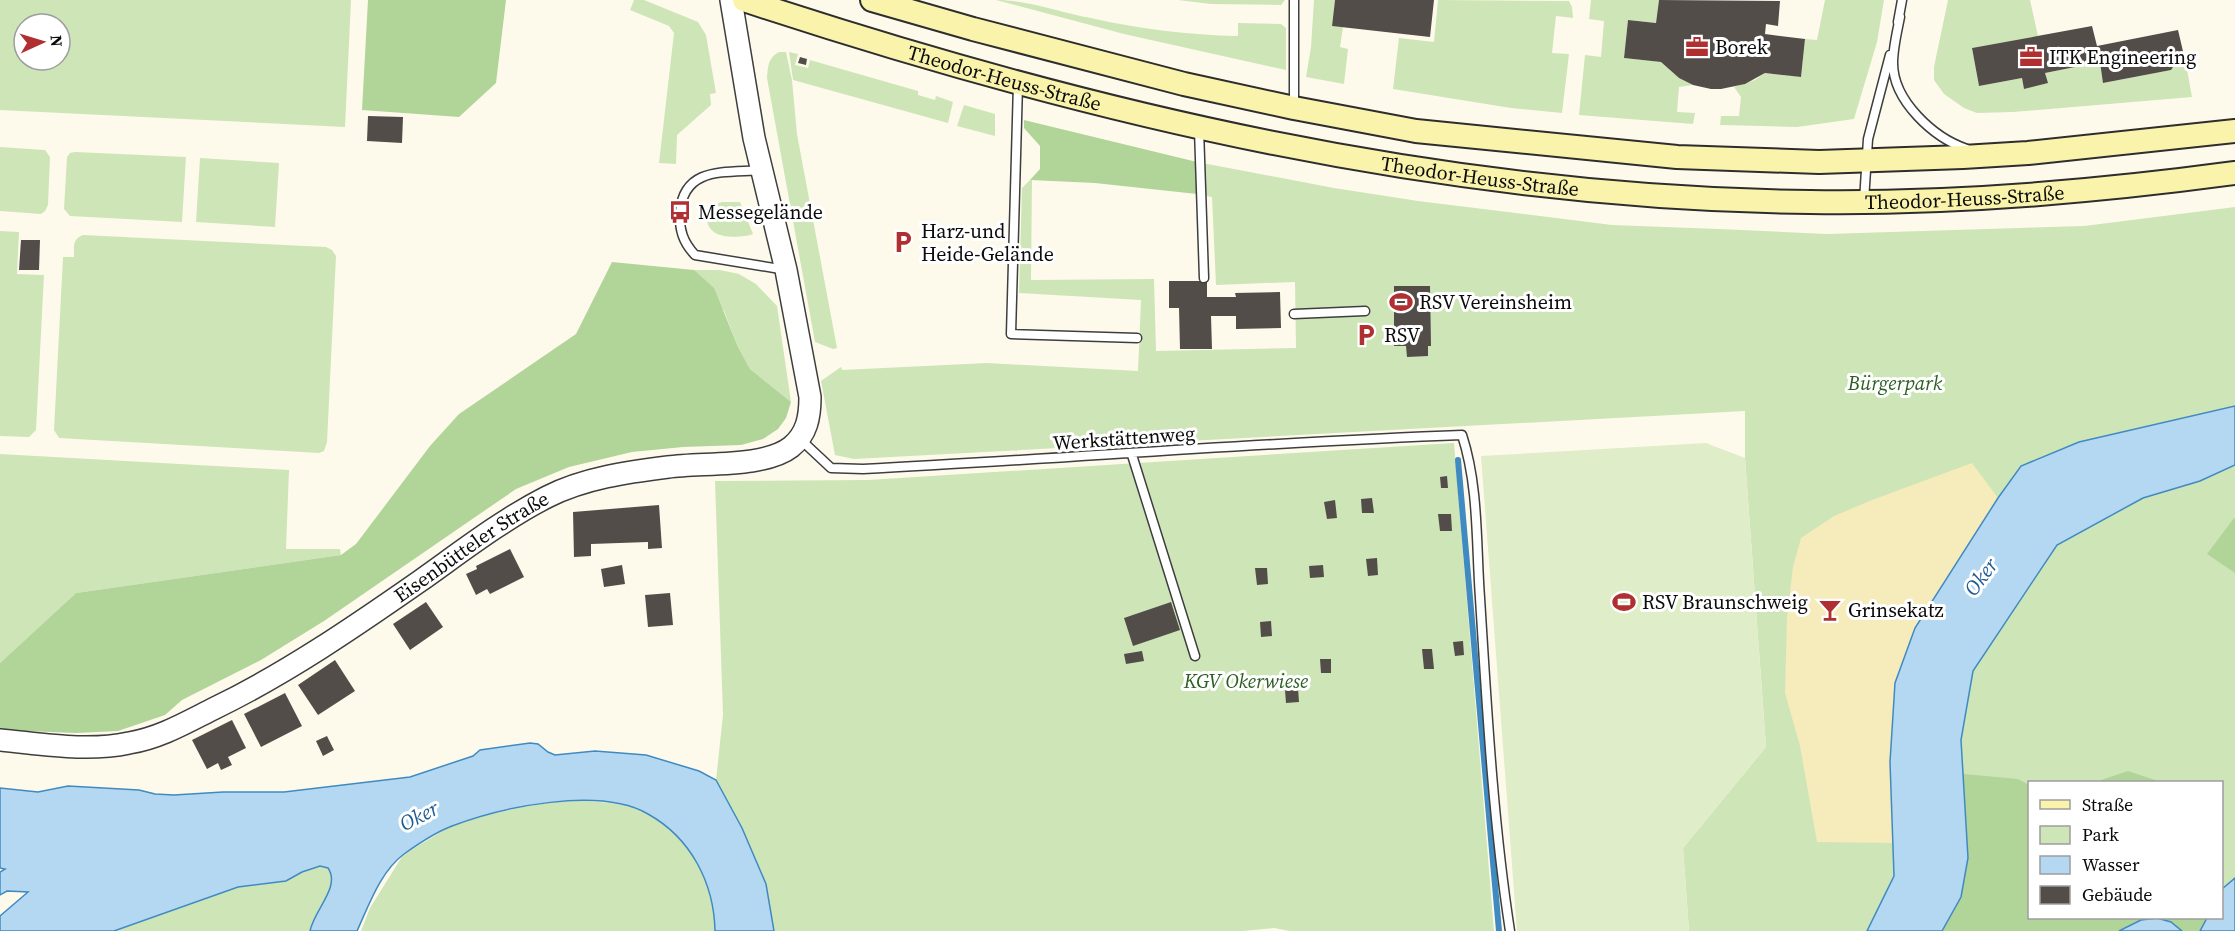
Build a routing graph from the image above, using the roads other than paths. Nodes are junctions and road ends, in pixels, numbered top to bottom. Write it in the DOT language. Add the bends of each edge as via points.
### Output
graph roads {
  1 [pos="731,0"];
  2 [pos="744,0"];
  3 [pos="872,0"];
  4 [pos="1294,0"];
  5 [pos="1902,0"];
  6 [pos="1900,17"];
  7 [pos="1018,84"];
  8 [pos="1294,108"];
  9 [pos="1199,128"];
  10 [pos="2235,131"];
  11 [pos="2028,153"];
  12 [pos="1865,161"];
  13 [pos="762,170"];
  14 [pos="2235,173"];
  15 [pos="1864,202"];
  16 [pos="786,270"];
  17 [pos="1204,278"];
  18 [pos="1365,311"];
  19 [pos="1294,314"];
  20 [pos="1137,338"];
  21 [pos="799,439"];
  22 [pos="1132,454"];
  23 [pos="1195,656"];
  24 [pos="0,740"];
  25 [pos="1510,931"];
  1 -- 13 [label="street"];
  2 -- 7 [label="main road, Theodor-Heuss-Straße"];
  3 -- 8 [label="main road, Theodor-Heuss-Straße" via="1184,84"];
  4 -- 8 [label="lane"];
  5 -- 6 [label="lane"];
  6 -- 11 [label="lane" via="1894,76 1906,102 1921,120 1951,143 1970,150"];
  6 -- 12 [label="lane"];
  7 -- 9 [label="main road, Theodor-Heuss-Straße"];
  7 -- 20 [label="lane" via="1011,334"];
  8 -- 12 [label="main road, Theodor-Heuss-Straße" via="1416,131 1677,157"];
  9 -- 15 [label="main road, Theodor-Heuss-Straße" via="1411,169 1572,188 1685,197"];
  9 -- 17 [label="lane"];
  10 -- 11 [label="main road, Theodor-Heuss-Straße"];
  11 -- 12 [label="main road, Theodor-Heuss-Straße"];
  12 -- 15 [label="lane"];
  13 -- 16 [label="street"];
  13 -- 16 [label="lane" via="693,180 682,202 680,228 686,246 695,255"];
  14 -- 15 [label="main road, Theodor-Heuss-Straße" via="2049,194"];
  16 -- 21 [label="street" via="810,397 810,414"];
  18 -- 19 [label="lane"];
  21 -- 22 [label="lane, Werkstättenweg" via="831,468"];
  21 -- 24 [label="street, Eisenbütteler Straße" via="790,448 765,459 621,474 550,496 505,521 316,652 159,735 97,747"];
  22 -- 23 [label="lane"];
  22 -- 25 [label="lane, Werkstättenweg" via="1462,435 1474,500 1502,878"];
}
